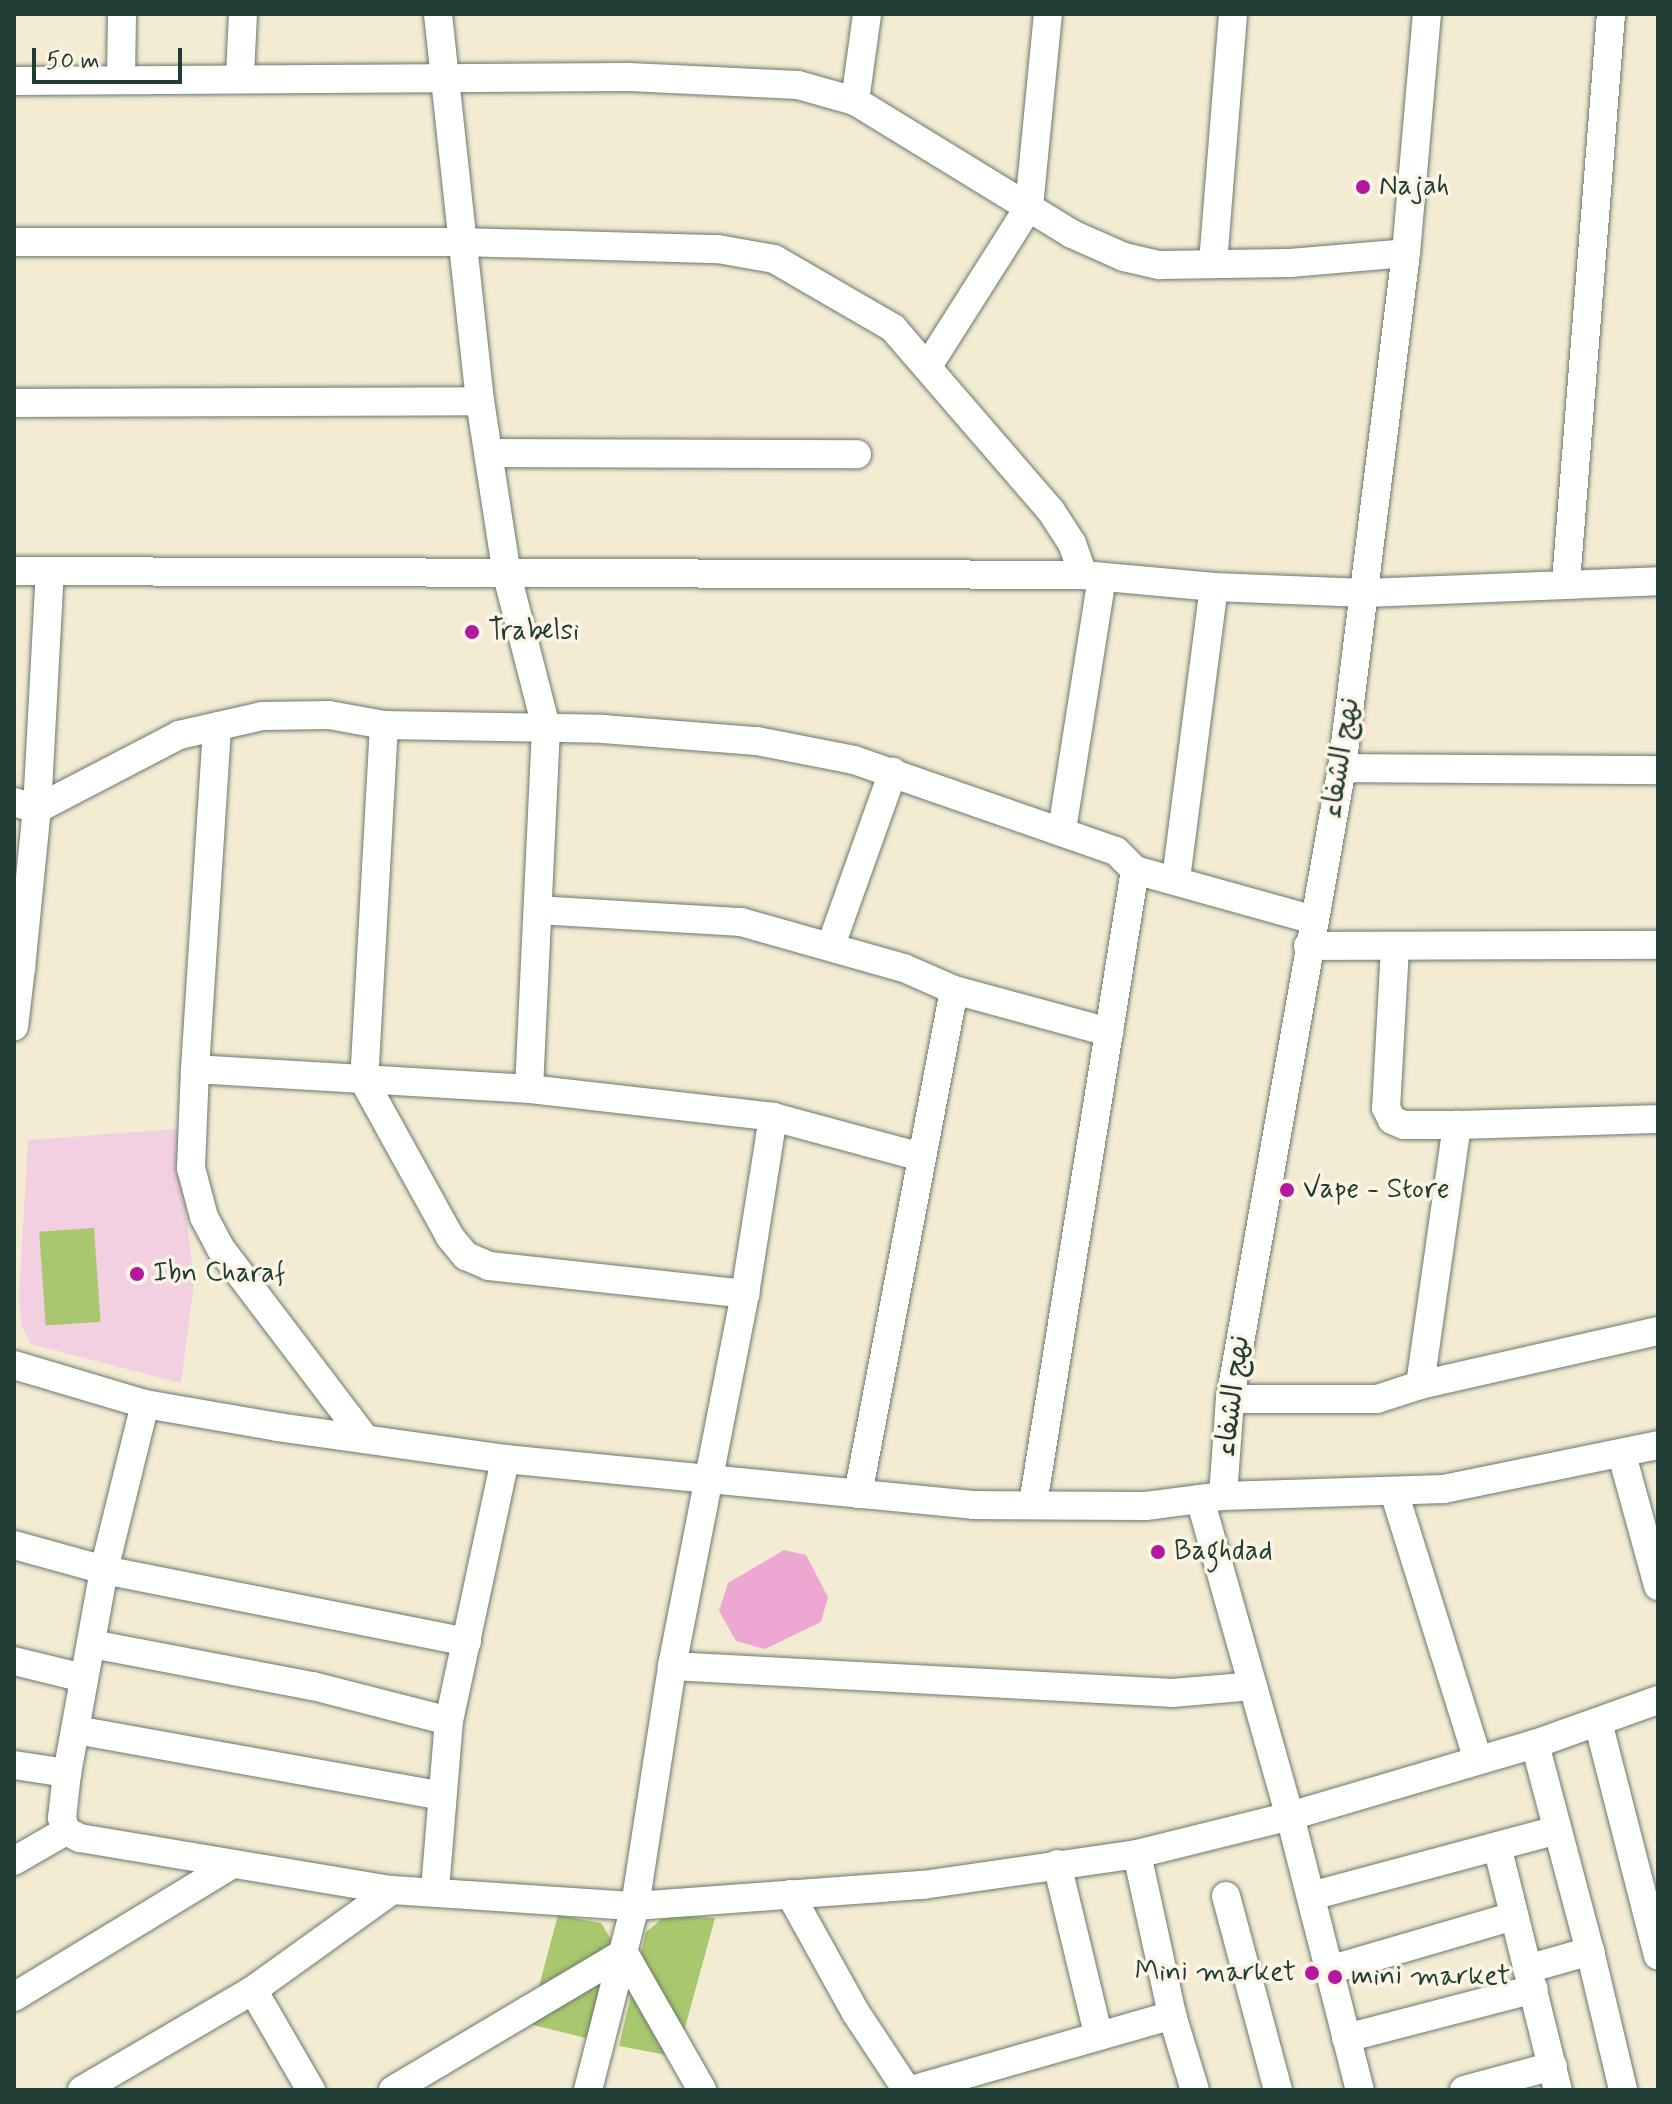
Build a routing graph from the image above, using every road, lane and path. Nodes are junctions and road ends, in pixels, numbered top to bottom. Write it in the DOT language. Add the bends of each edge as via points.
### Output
graph roads {
  1 [pos="122,14"];
  2 [pos="243,14"];
  3 [pos="438,14"];
  4 [pos="867,14"];
  5 [pos="1048,14"];
  6 [pos="1233,14"];
  7 [pos="1427,14"];
  8 [pos="1611,14"];
  9 [pos="240,75"];
  10 [pos="443,77"];
  11 [pos="121,78"];
  12 [pos="14,81"];
  13 [pos="855,101"];
  14 [pos="1029,207"];
  15 [pos="14,242"];
  16 [pos="461,242"];
  17 [pos="1406,253"];
  18 [pos="1213,263"];
  19 [pos="928,366"];
  20 [pos="480,401"];
  21 [pos="14,403"];
  22 [pos="488,453"];
  23 [pos="857,454"];
  24 [pos="14,571"];
  25 [pos="50,572"];
  26 [pos="507,575"];
  27 [pos="1093,576"];
  28 [pos="1658,581"];
  29 [pos="1566,582"];
  30 [pos="1214,587"];
  31 [pos="1365,593"];
  32 [pos="384,725"];
  33 [pos="217,727"];
  34 [pos="546,727"];
  35 [pos="1342,768"];
  36 [pos="1658,770"];
  37 [pos="893,772"];
  38 [pos="26,805"];
  39 [pos="1062,830"];
  40 [pos="1135,870"];
  41 [pos="1176,879"];
  42 [pos="538,910"];
  43 [pos="1311,933"];
  44 [pos="831,945"];
  45 [pos="1658,945"];
  46 [pos="1395,948"];
  47 [pos="17,966"];
  48 [pos="954,990"];
  49 [pos="14,1027"];
  50 [pos="1109,1032"];
  51 [pos="195,1069"];
  52 [pos="364,1081"];
  53 [pos="529,1089"];
  54 [pos="773,1117"];
  55 [pos="1658,1119"];
  56 [pos="1457,1125"];
  57 [pos="921,1157"];
  58 [pos="745,1294"];
  59 [pos="1658,1331"];
  60 [pos="14,1365"];
  61 [pos="1420,1385"];
  62 [pos="1230,1399"];
  63 [pos="145,1404"];
  64 [pos="363,1436"];
  65 [pos="1658,1445"];
  66 [pos="1622,1455"];
  67 [pos="505,1459"];
  68 [pos="711,1476"];
  69 [pos="1394,1492"];
  70 [pos="858,1494"];
  71 [pos="1212,1498"];
  72 [pos="1033,1504"];
  73 [pos="14,1545"];
  74 [pos="104,1570"];
  75 [pos="1658,1586"];
  76 [pos="467,1642"];
  77 [pos="92,1644"];
  78 [pos="14,1661"];
  79 [pos="672,1666"];
  80 [pos="84,1678"];
  81 [pos="1253,1686"];
  82 [pos="1658,1700"];
  83 [pos="449,1721"];
  84 [pos="1598,1722"];
  85 [pos="76,1730"];
  86 [pos="1535,1744"];
  87 [pos="1478,1760"];
  88 [pos="14,1765"];
  89 [pos="67,1773"];
  90 [pos="442,1796"];
  91 [pos="1290,1816"];
  92 [pos="1557,1830"];
  93 [pos="66,1831"];
  94 [pos="1497,1846"];
  95 [pos="1137,1854"];
  96 [pos="14,1861"];
  97 [pos="1057,1864"];
  98 [pos="228,1867"];
  99 [pos="392,1890"];
  100 [pos="435,1890"];
  101 [pos="790,1894"];
  102 [pos="1226,1896"];
  103 [pos="1311,1896"];
  104 [pos="635,1906"];
  105 [pos="1514,1916"];
  106 [pos="1590,1951"];
  107 [pos="624,1953"];
  108 [pos="1658,1955"];
  109 [pos="1329,1970"];
  110 [pos="1530,1979"];
  111 [pos="253,1990"];
  112 [pos="14,1997"];
  113 [pos="1172,2015"];
  114 [pos="1098,2033"];
  115 [pos="1346,2038"];
  116 [pos="1556,2078"];
  117 [pos="128,2079"];
  118 [pos="1191,2089"];
  119 [pos="82,2090"];
  120 [pos="311,2090"];
  121 [pos="393,2090"];
  122 [pos="588,2090"];
  123 [pos="702,2090"];
  124 [pos="909,2090"];
  125 [pos="1278,2090"];
  126 [pos="1360,2090"];
  127 [pos="1464,2090"];
  128 [pos="1623,2090"];
  1 -- 11 [label="street"];
  2 -- 9 [label="street"];
  3 -- 10 [label="street"];
  4 -- 13 [label="street"];
  5 -- 14 [label="street"];
  6 -- 18 [label="street"];
  7 -- 17 [label="street, نهج الشفاء"];
  8 -- 29 [label="street"];
  9 -- 10 [label="street"];
  9 -- 11 [label="street"];
  10 -- 13 [label="street" via="755,81 798,85"];
  10 -- 16 [label="street"];
  11 -- 12 [label="street"];
  13 -- 14 [label="street"];
  14 -- 18 [label="street" via="1124,257 1160,265"];
  14 -- 19 [label="street"];
  15 -- 16 [label="street"];
  16 -- 19 [label="street" via="718,249 774,259 893,328"];
  16 -- 20 [label="street"];
  17 -- 18 [label="street"];
  17 -- 31 [label="street, نهج الشفاء"];
  19 -- 27 [label="street" via="1051,511"];
  20 -- 21 [label="street"];
  20 -- 22 [label="street"];
  22 -- 23 [label="street"];
  22 -- 26 [label="street"];
  24 -- 25 [label="street"];
  25 -- 26 [label="street"];
  25 -- 38 [label="street"];
  26 -- 27 [label="street"];
  26 -- 34 [label="street"];
  27 -- 30 [label="street"];
  27 -- 39 [label="street"];
  28 -- 29 [label="street"];
  29 -- 31 [label="street"];
  30 -- 31 [label="street"];
  30 -- 41 [label="street"];
  31 -- 35 [label="street, نهج الشفاء"];
  32 -- 33 [label="street" via="329,715 262,716"];
  32 -- 34 [label="street"];
  32 -- 52 [label="street"];
  33 -- 38 [label="street" via="179,735"];
  33 -- 51 [label="street"];
  34 -- 37 [label="street" via="757,741"];
  34 -- 42 [label="street"];
  35 -- 36 [label="street"];
  35 -- 43 [label="street, نهج الشفاء"];
  37 -- 39 [label="street"];
  37 -- 44 [label="street"];
  38 -- 47 [label="street"];
  39 -- 40 [label="street" via="1116,851"];
  40 -- 41 [label="street"];
  40 -- 50 [label="street"];
  41 -- 43 [label="street"];
  42 -- 44 [label="street" via="741,922"];
  42 -- 53 [label="street"];
  43 -- 46 [label="street"];
  43 -- 62 [label="street, نهج الشفاء"];
  44 -- 48 [label="street"];
  45 -- 46 [label="street"];
  46 -- 56 [label="street" via="1386,1108 1392,1120 1404,1125"];
  47 -- 49 [label="street"];
  48 -- 50 [label="street"];
  48 -- 57 [label="street"];
  50 -- 72 [label="street"];
  51 -- 52 [label="street"];
  51 -- 64 [label="street" via="191,1168 204,1217 221,1249"];
  52 -- 53 [label="street"];
  52 -- 58 [label="street" via="450,1237 466,1256 489,1266"];
  53 -- 54 [label="street"];
  54 -- 57 [label="street"];
  54 -- 58 [label="street"];
  55 -- 56 [label="street"];
  56 -- 61 [label="street"];
  57 -- 70 [label="street"];
  58 -- 68 [label="street"];
  59 -- 61 [label="street"];
  60 -- 63 [label="street"];
  61 -- 62 [label="street" via="1377,1399"];
  62 -- 71 [label="street, نهج الشفاء"];
  63 -- 64 [label="street"];
  63 -- 74 [label="street"];
  64 -- 67 [label="street"];
  65 -- 66 [label="street"];
  66 -- 69 [label="street" via="1444,1489"];
  66 -- 75 [label="street"];
  67 -- 68 [label="street"];
  67 -- 76 [label="street"];
  68 -- 70 [label="street"];
  68 -- 79 [label="street"];
  69 -- 71 [label="street"];
  69 -- 87 [label="street"];
  70 -- 72 [label="street"];
  71 -- 72 [label="street" via="1146,1506"];
  71 -- 81 [label="street, نهج الشفاء"];
  73 -- 74 [label="street"];
  74 -- 76 [label="street"];
  74 -- 77 [label="street"];
  76 -- 83 [label="street"];
  77 -- 80 [label="street"];
  77 -- 83 [label="street" via="313,1686"];
  78 -- 80 [label="street"];
  79 -- 81 [label="street" via="1172,1693"];
  79 -- 104 [label="street"];
  80 -- 85 [label="street"];
  81 -- 91 [label="street, نهج الشفاء"];
  82 -- 84 [label="street"];
  83 -- 90 [label="street"];
  84 -- 86 [label="street"];
  84 -- 108 [label="street"];
  85 -- 89 [label="street"];
  85 -- 90 [label="street"];
  86 -- 87 [label="street"];
  86 -- 92 [label="street"];
  87 -- 91 [label="street"];
  88 -- 89 [label="street"];
  89 -- 93 [label="street" via="62,1818"];
  90 -- 100 [label="street"];
  91 -- 95 [label="street"];
  91 -- 103 [label="street, نهج الشفاء"];
  92 -- 94 [label="street"];
  92 -- 106 [label="street"];
  93 -- 96 [label="street"];
  93 -- 98 [label="street"];
  94 -- 103 [label="street"];
  94 -- 105 [label="street"];
  95 -- 97 [label="street"];
  95 -- 113 [label="street"];
  97 -- 101 [label="street" via="923,1885"];
  97 -- 114 [label="street"];
  98 -- 99 [label="street"];
  98 -- 112 [label="street"];
  99 -- 100 [label="street"];
  99 -- 111 [label="street"];
  100 -- 104 [label="street"];
  101 -- 104 [label="street"];
  101 -- 124 [label="street" via="856,2013"];
  102 -- 125 [label="street"];
  103 -- 109 [label="street, نهج الشفاء"];
  104 -- 107 [label="street"];
  105 -- 109 [label="street"];
  105 -- 110 [label="street"];
  106 -- 110 [label="street"];
  106 -- 128 [label="street"];
  107 -- 121 [label="street"];
  107 -- 122 [label="street"];
  107 -- 123 [label="street"];
  109 -- 115 [label="street, نهج الشفاء"];
  110 -- 115 [label="street"];
  110 -- 116 [label="street"];
  111 -- 117 [label="street"];
  111 -- 120 [label="street"];
  113 -- 114 [label="street"];
  113 -- 118 [label="street"];
  114 -- 124 [label="street"];
  115 -- 126 [label="street, نهج الشفاء"];
  116 -- 127 [label="street"];
  117 -- 119 [label="street"];
}
